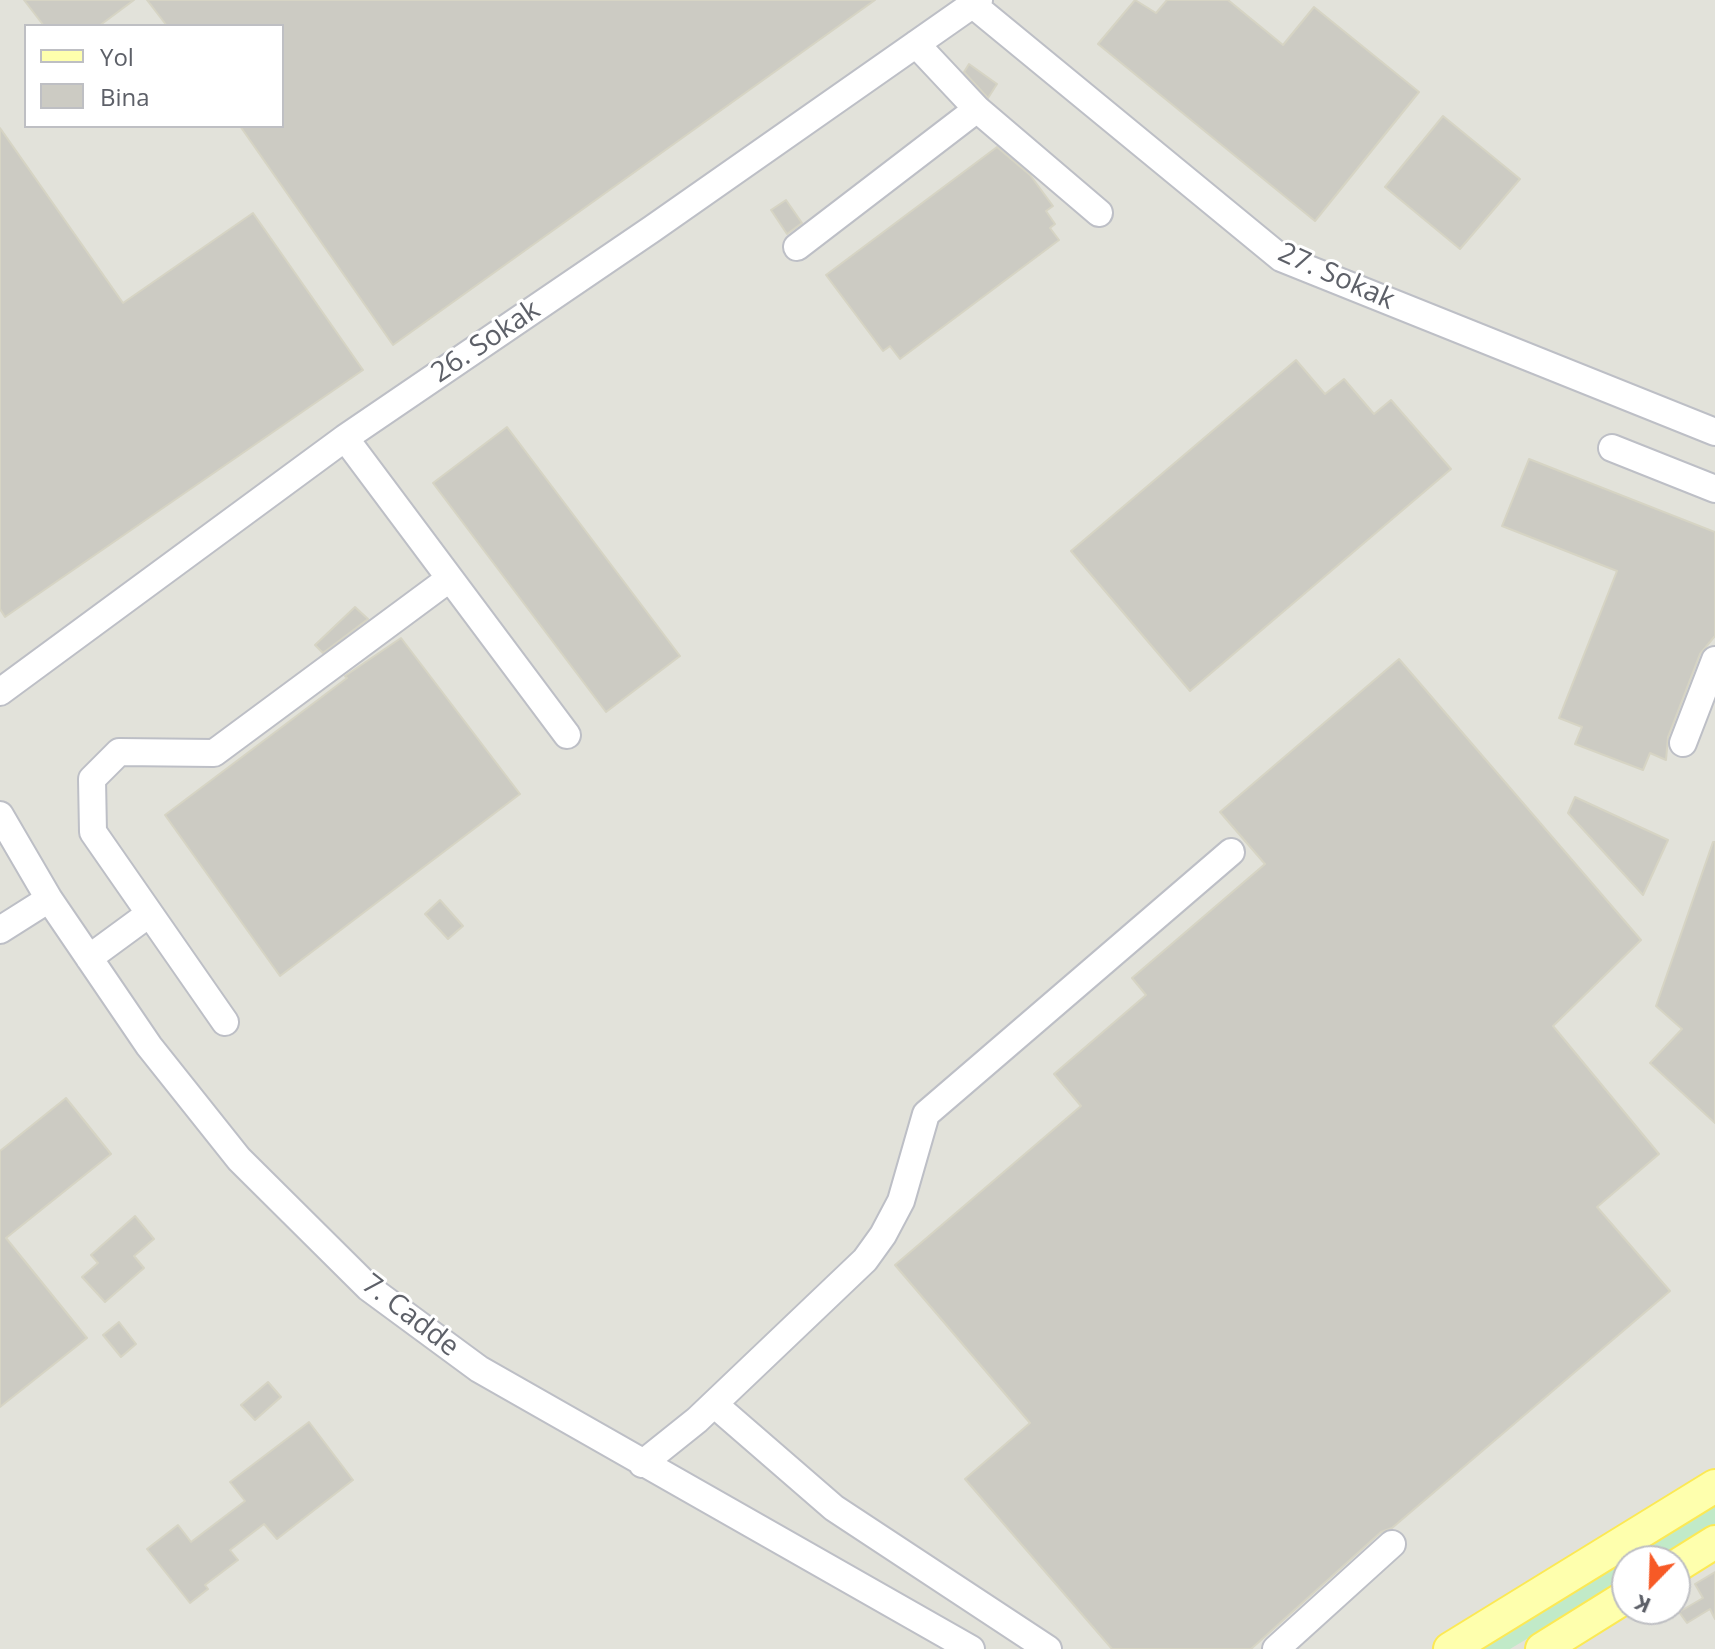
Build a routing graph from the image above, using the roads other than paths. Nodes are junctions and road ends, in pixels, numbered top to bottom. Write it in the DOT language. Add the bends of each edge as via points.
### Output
graph roads {
  1 [pos="976,2"];
  2 [pos="916,44"];
  3 [pos="977,109"];
  4 [pos="1099,213"];
  5 [pos="797,247"];
  6 [pos="1715,432"];
  7 [pos="345,438"];
  8 [pos="1612,448"];
  9 [pos="1715,489"];
  10 [pos="449,579"];
  11 [pos="1715,660"];
  12 [pos="0,692"];
  13 [pos="567,735"];
  14 [pos="1683,743"];
  15 [pos="0,815"];
  16 [pos="1231,852"];
  17 [pos="49,899"];
  18 [pos="149,914"];
  19 [pos="0,930"];
  20 [pos="89,958"];
  21 [pos="225,1022"];
  22 [pos="714,1404"];
  23 [pos="642,1464"];
  24 [pos="1715,1486"];
  25 [pos="1392,1544"];
  26 [pos="1714,1546"];
  27 [pos="1691,1558"];
  28 [pos="1611,1606"];
  29 [pos="971,1649"];
  30 [pos="1048,1649"];
  31 [pos="1276,1649"];
  32 [pos="1450,1649"];
  33 [pos="1542,1649"];
  1 -- 2 [label="street, 26. Sokak"];
  1 -- 6 [label="street, 27. Sokak" via="1281,258"];
  2 -- 3 [label="street"];
  2 -- 7 [label="street, 26. Sokak"];
  3 -- 4 [label="street"];
  3 -- 5 [label="street"];
  7 -- 10 [label="street"];
  7 -- 12 [label="street, 26. Sokak"];
  8 -- 9 [label="street"];
  10 -- 13 [label="street"];
  10 -- 18 [label="street" via="214,753 119,752 92,779 93,832"];
  11 -- 14 [label="street"];
  15 -- 17 [label="street, 7. Cadde"];
  16 -- 22 [label="street" via="926,1114 901,1201 874,1248"];
  17 -- 19 [label="street"];
  17 -- 20 [label="street, 7. Cadde"];
  18 -- 20 [label="street"];
  18 -- 21 [label="street"];
  20 -- 23 [label="street, 7. Cadde" via="149,1046 239,1159 369,1288 479,1369"];
  22 -- 23 [label="street"];
  22 -- 30 [label="street" via="834,1508"];
  23 -- 29 [label="street, 7. Cadde"];
  24 -- 32 [label="main road"];
  25 -- 31 [label="street"];
  26 -- 27 [label="main road"];
  28 -- 33 [label="main road"];
}
